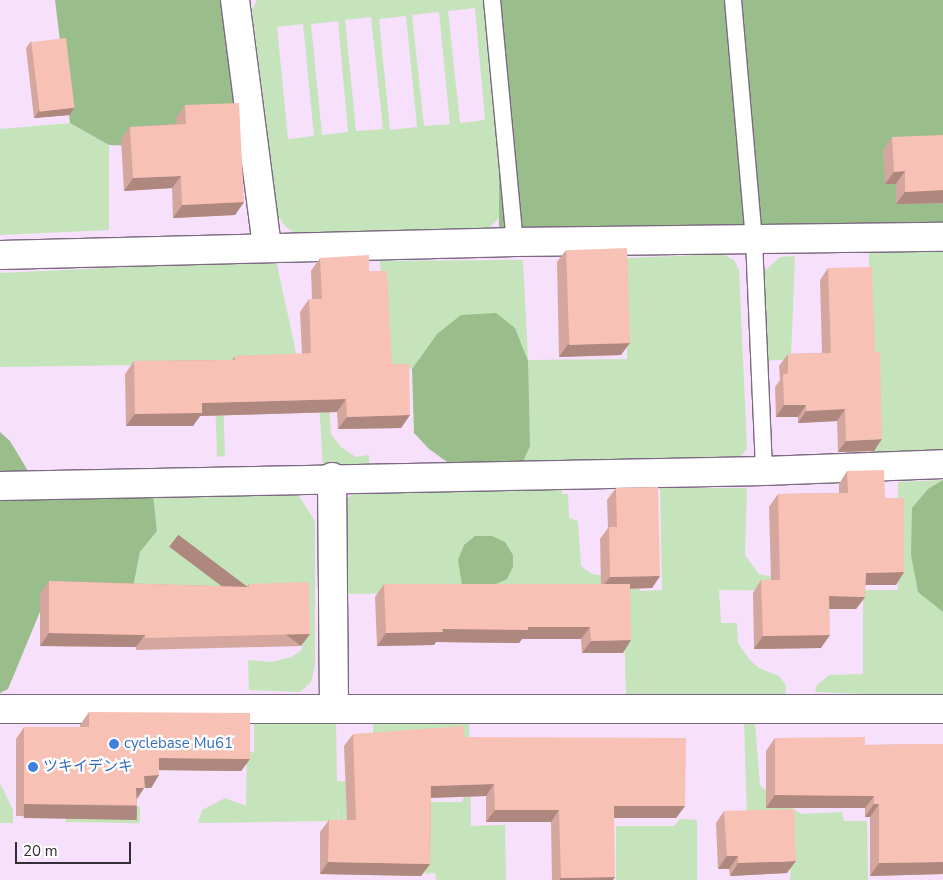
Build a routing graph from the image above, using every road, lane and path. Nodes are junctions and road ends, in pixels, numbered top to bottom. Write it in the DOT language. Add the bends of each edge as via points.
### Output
graph roads {
  1 [pos="235,0"];
  2 [pos="492,0"];
  3 [pos="733,0"];
  4 [pos="943,238"];
  5 [pos="754,240"];
  6 [pos="515,242"];
  7 [pos="267,248"];
  8 [pos="0,255"];
  9 [pos="943,464"];
  10 [pos="764,471"];
  11 [pos="332,477"];
  12 [pos="0,486"];
  13 [pos="334,708"];
  14 [pos="0,709"];
  15 [pos="943,709"];
  1 -- 7 [label="street"];
  2 -- 6 [label="lane"];
  3 -- 5 [label="lane"];
  4 -- 5 [label="street"];
  5 -- 6 [label="street"];
  5 -- 10 [label="lane"];
  6 -- 7 [label="street"];
  7 -- 8 [label="street"];
  9 -- 10 [label="street"];
  10 -- 11 [label="street"];
  11 -- 12 [label="street"];
  11 -- 13 [label="street"];
  13 -- 14 [label="street"];
  13 -- 15 [label="street"];
}
